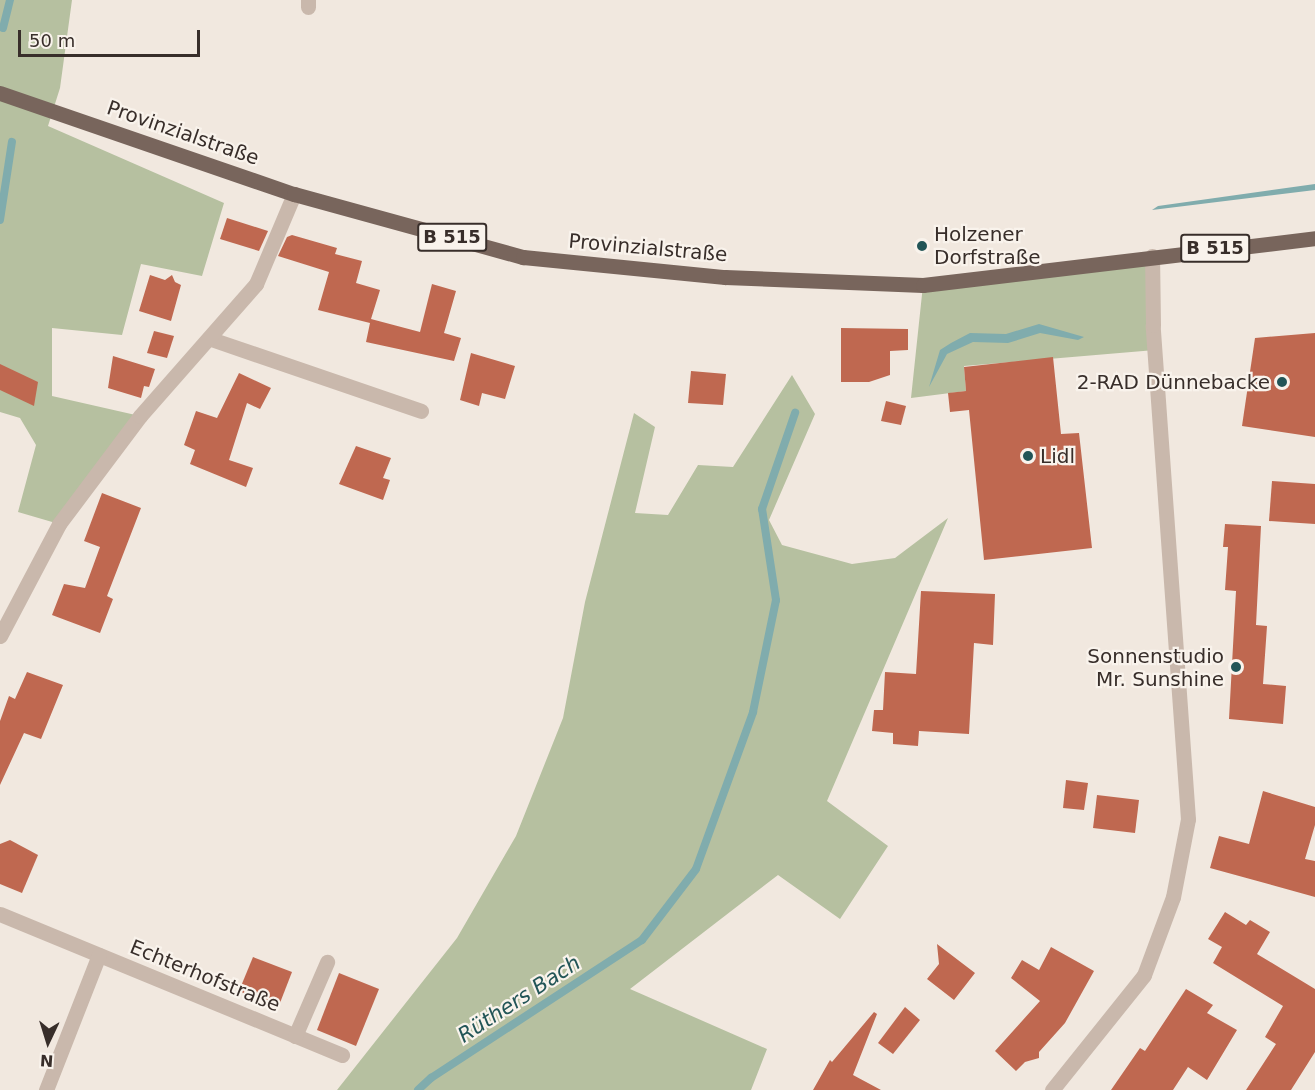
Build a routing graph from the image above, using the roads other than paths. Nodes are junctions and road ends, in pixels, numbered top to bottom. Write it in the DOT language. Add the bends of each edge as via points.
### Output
graph roads {
  1 [pos="0,93"];
  2 [pos="294,194"];
  3 [pos="1315,238"];
  4 [pos="1152,256"];
  5 [pos="211,339"];
  6 [pos="421,411"];
  7 [pos="0,636"];
  8 [pos="0,914"];
  9 [pos="99,955"];
  10 [pos="327,962"];
  11 [pos="295,1036"];
  12 [pos="342,1055"];
  13 [pos="1056,1089"];
  14 [pos="46,1090"];
  1 -- 2 [label="main road, Provinzialstraße / B 515"];
  2 -- 4 [label="main road, Provinzialstraße / B 515" via="523,257 725,277 923,285"];
  2 -- 5 [label="street" via="256,284"];
  3 -- 4 [label="main road, Provinzialstraße / B 515"];
  4 -- 13 [label="street" via="1153,325 1188,819 1173,897 1144,975"];
  5 -- 6 [label="street"];
  5 -- 7 [label="street" via="140,416 59,524"];
  8 -- 9 [label="street, Echterhofstraße"];
  9 -- 11 [label="street, Echterhofstraße"];
  9 -- 14 [label="street, Echterhofstraße"];
  10 -- 11 [label="street, Echterhofstraße"];
  11 -- 12 [label="street, Echterhofstraße"];
}
